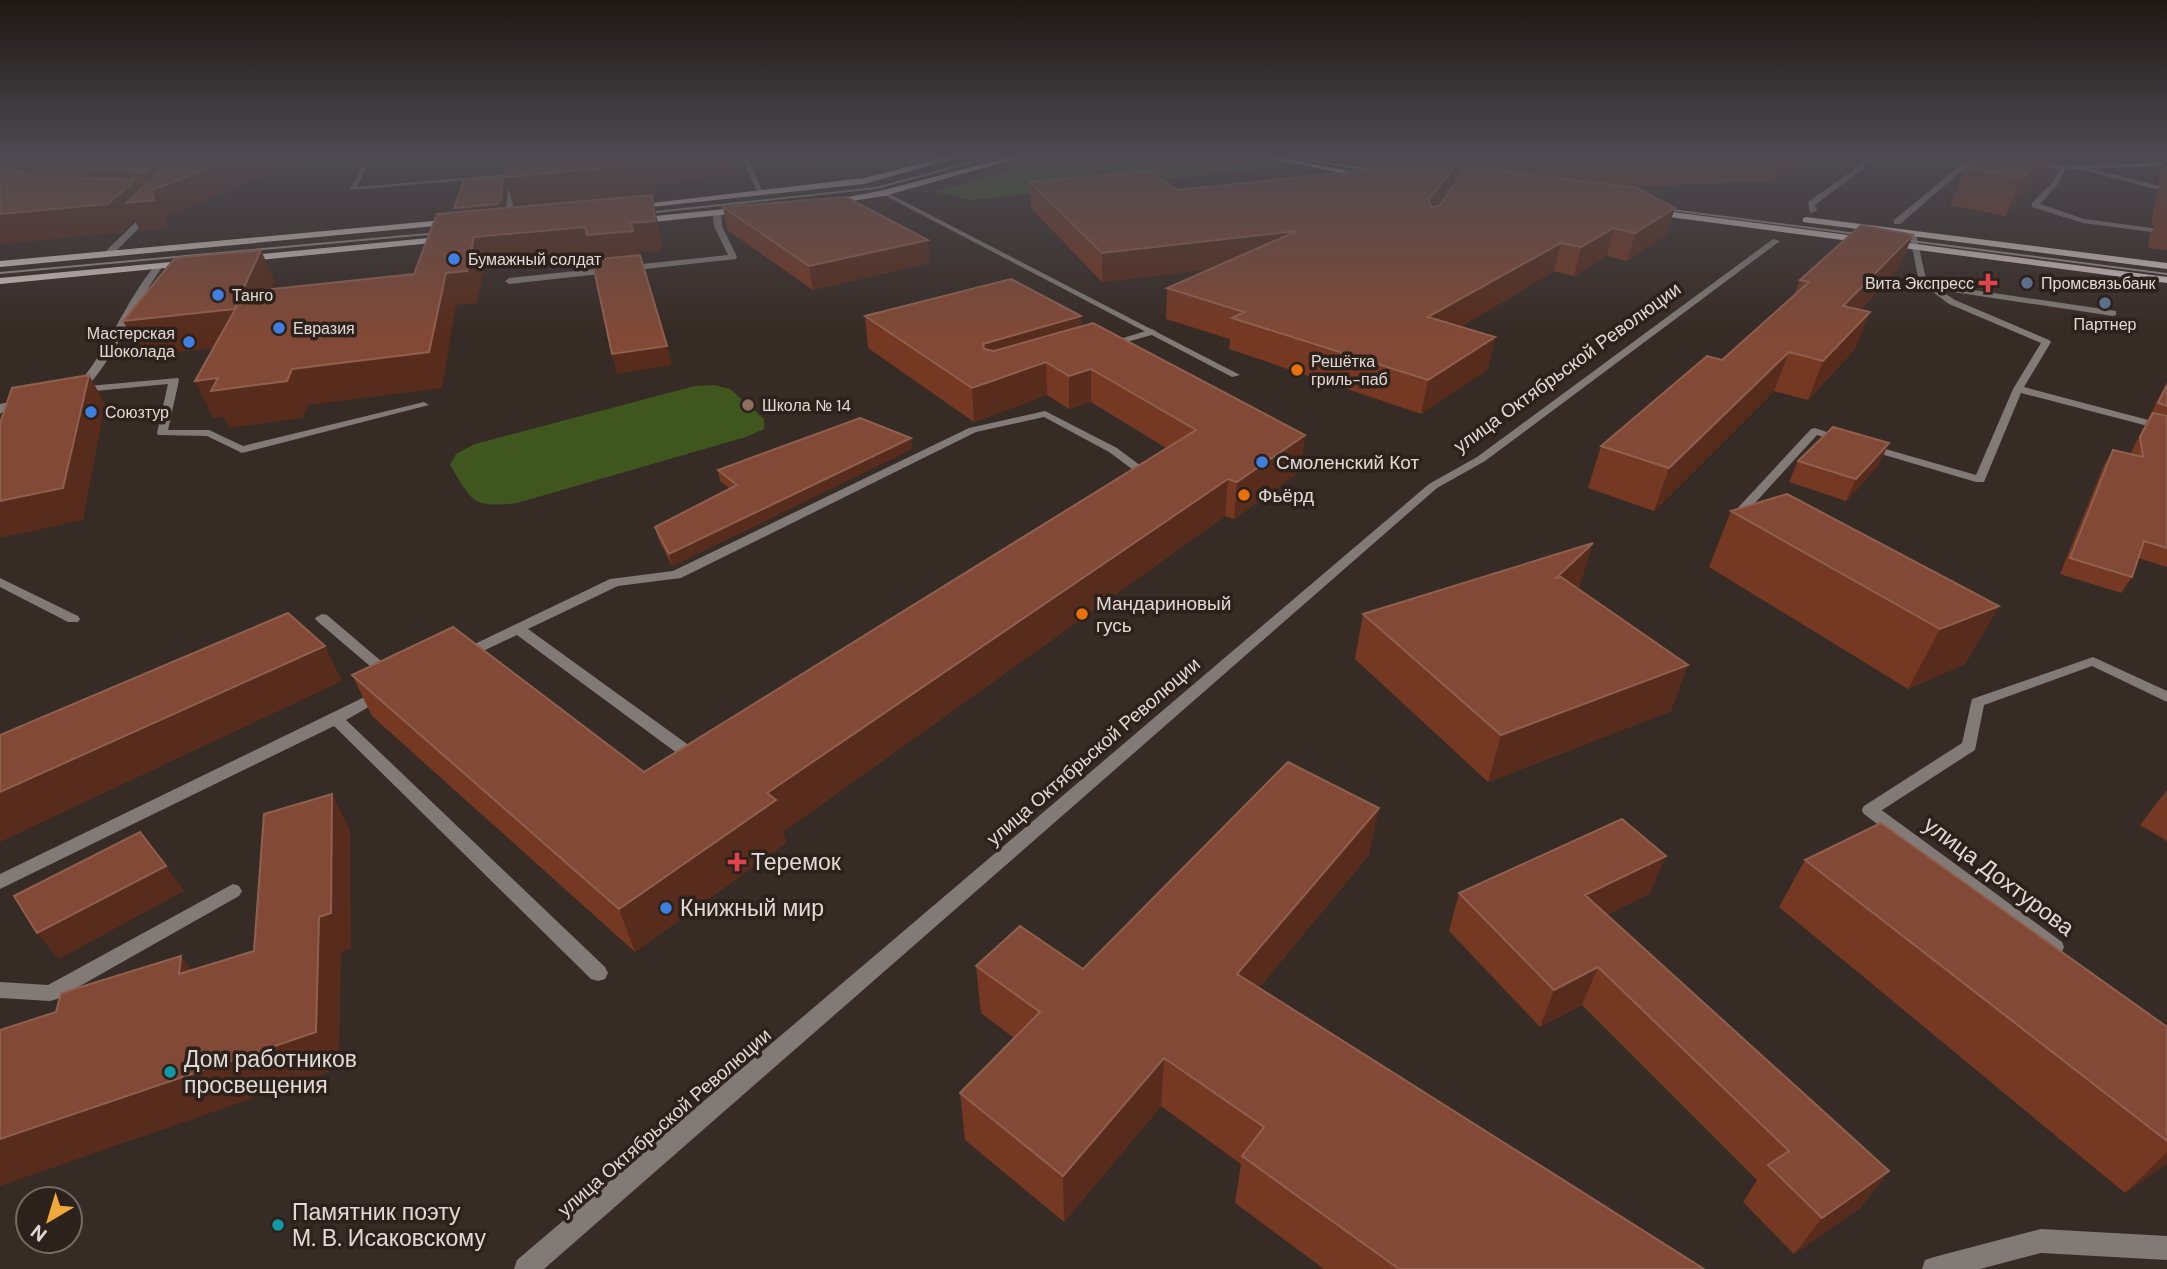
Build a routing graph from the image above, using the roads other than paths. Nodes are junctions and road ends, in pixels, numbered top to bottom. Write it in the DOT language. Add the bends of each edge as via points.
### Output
graph roads {
  1 [pos="149,214"];
  2 [pos="506,214"];
  3 [pos="705,214"];
  4 [pos="717,214"];
  5 [pos="927,214"];
  6 [pos="1666,214"];
  7 [pos="1906,214"];
  8 [pos="2063,214"];
  9 [pos="515,217"];
  10 [pos="503,218"];
  11 [pos="489,219"];
  12 [pos="1800,220"];
  13 [pos="462,222"];
  14 [pos="625,222"];
  15 [pos="1897,222"];
  16 [pos="2167,232"];
  17 [pos="1912,234"];
  18 [pos="462,237"];
  19 [pos="1776,241"];
  20 [pos="1916,247"];
  21 [pos="108,254"];
  22 [pos="228,260"];
  23 [pos="200,262"];
  24 [pos="0,264"];
  25 [pos="159,267"];
  26 [pos="2167,267"];
  27 [pos="2167,280"];
  28 [pos="0,281"];
  29 [pos="509,281"];
  30 [pos="1929,285"];
  31 [pos="2112,313"];
  32 [pos="1152,332"];
  33 [pos="1098,348"];
  34 [pos="1235,375"];
  35 [pos="2018,389"];
  36 [pos="80,390"];
  37 [pos="67,393"];
  38 [pos="41,398"];
  39 [pos="424,405"];
  40 [pos="0,411"];
  41 [pos="2167,428"];
  42 [pos="1136,483"];
  43 [pos="1755,524"];
  44 [pos="0,582"];
  45 [pos="323,618"];
  46 [pos="73,619"];
  47 [pos="518,629"];
  48 [pos="443,664"];
  49 [pos="406,682"];
  50 [pos="382,694"];
  51 [pos="2167,697"];
  52 [pos="336,719"];
  53 [pos="705,752"];
  54 [pos="0,882"];
  55 [pos="233,891"];
  56 [pos="2068,957"];
  57 [pos="598,973"];
  58 [pos="0,990"];
  59 [pos="2167,1248"];
  60 [pos="526,1269"];
  61 [pos="1934,1269"];
  1 -- 21 [label="street"];
  2 -- 10 [label="street"];
  3 -- 14 [label="main road"];
  4 -- 29 [label="street" via="733,257"];
  5 -- 32 [label="street"];
  6 -- 20 [label="main road"];
  7 -- 15 [label="street"];
  8 -- 16 [label="street"];
  9 -- 10 [label="main road"];
  10 -- 11 [label="main road"];
  12 -- 17 [label="main road"];
  13 -- 21 [label="main road"];
  17 -- 20 [label="street"];
  17 -- 26 [label="main road"];
  18 -- 22 [label="main road"];
  19 -- 60 [label="street, улица Октябрьской Революции" via="1482,458 1433,486"];
  20 -- 27 [label="main road"];
  20 -- 30 [label="street" via="1922,280"];
  21 -- 24 [label="main road"];
  23 -- 25 [label="main road"];
  25 -- 28 [label="main road"];
  25 -- 36 [label="street" via="143,284 103,360"];
  30 -- 31 [label="street"];
  30 -- 35 [label="street" via="1952,302 2046,342"];
  32 -- 33 [label="street"];
  32 -- 34 [label="street"];
  35 -- 41 [label="street"];
  35 -- 43 [label="street" via="1980,480 1815,431 1738,515"];
  36 -- 37 [label="street"];
  36 -- 39 [label="street" via="174,380 162,433 209,433 242,450"];
  38 -- 40 [label="street"];
  42 -- 47 [label="street" via="1147,475 1113,450 1045,414 973,430 676,575 615,582"];
  44 -- 46 [label="street"];
  45 -- 50 [label="street" via="391,677"];
  47 -- 48 [label="street"];
  47 -- 53 [label="street" via="694,759"];
  49 -- 50 [label="street"];
  50 -- 52 [label="street"];
  51 -- 56 [label="street, улица Дохтурова" via="2093,661 1977,702 1969,746 1870,810"];
  52 -- 54 [label="street"];
  52 -- 57 [label="street"];
  55 -- 58 [label="street" via="50,993"];
  59 -- 61 [label="street" via="2041,1241"];
}
